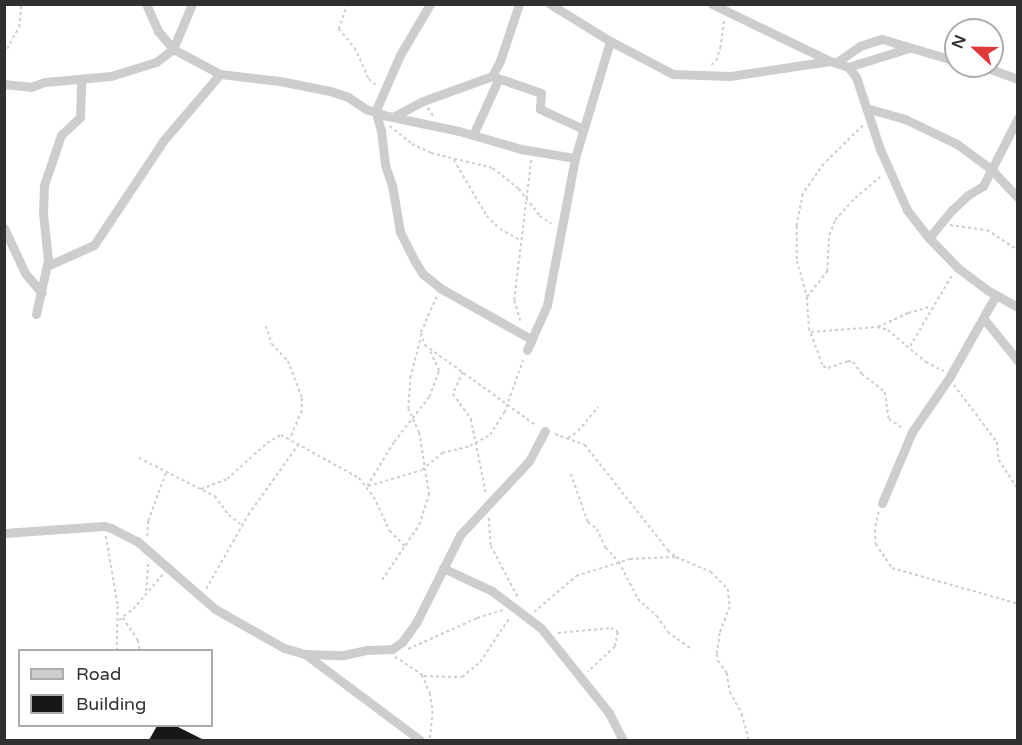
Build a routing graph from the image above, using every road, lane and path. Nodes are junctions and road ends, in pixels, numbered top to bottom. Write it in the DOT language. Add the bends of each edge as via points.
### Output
graph roads {
  1 [pos="21,4"];
  2 [pos="146,4"];
  3 [pos="192,4"];
  4 [pos="348,4"];
  5 [pos="430,4"];
  6 [pos="519,4"];
  7 [pos="550,4"];
  8 [pos="712,4"];
  9 [pos="723,10"];
  10 [pos="610,41"];
  11 [pos="909,48"];
  12 [pos="173,49"];
  13 [pos="4,54"];
  14 [pos="944,58"];
  15 [pos="833,61"];
  16 [pos="848,67"];
  17 [pos="220,74"];
  18 [pos="702,76"];
  19 [pos="495,78"];
  20 [pos="81,80"];
  21 [pos="4,84"];
  22 [pos="383,91"];
  23 [pos="423,101"];
  24 [pos="866,108"];
  25 [pos="382,114"];
  26 [pos="1017,118"];
  27 [pos="870,119"];
  28 [pos="443,126"];
  29 [pos="583,129"];
  30 [pos="473,135"];
  31 [pos="532,151"];
  32 [pos="575,158"];
  33 [pos="454,159"];
  34 [pos="888,170"];
  35 [pos="992,170"];
  36 [pos="1017,198"];
  37 [pos="527,199"];
  38 [pos="942,222"];
  39 [pos="4,228"];
  40 [pos="562,228"];
  41 [pos="929,238"];
  42 [pos="521,240"];
  43 [pos="1017,250"];
  44 [pos="47,266"];
  45 [pos="958,268"];
  46 [pos="440,288"];
  47 [pos="42,292"];
  48 [pos="996,295"];
  49 [pos="807,297"];
  50 [pos="931,307"];
  51 [pos="1017,307"];
  52 [pos="36,314"];
  53 [pos="984,319"];
  54 [pos="266,326"];
  55 [pos="877,327"];
  56 [pos="810,332"];
  57 [pos="421,335"];
  58 [pos="528,338"];
  59 [pos="910,346"];
  60 [pos="429,349"];
  61 [pos="527,350"];
  62 [pos="1017,361"];
  63 [pos="463,371"];
  64 [pos="949,378"];
  65 [pos="507,406"];
  66 [pos="598,407"];
  67 [pos="413,419"];
  68 [pos="545,431"];
  69 [pos="912,432"];
  70 [pos="567,439"];
  71 [pos="290,440"];
  72 [pos="477,443"];
  73 [pos="298,445"];
  74 [pos="139,458"];
  75 [pos="424,469"];
  76 [pos="166,472"];
  77 [pos="571,474"];
  78 [pos="367,486"];
  79 [pos="201,489"];
  80 [pos="1017,489"];
  81 [pos="882,503"];
  82 [pos="488,505"];
  83 [pos="104,526"];
  84 [pos="243,526"];
  85 [pos="4,532"];
  86 [pos="405,546"];
  87 [pos="148,551"];
  88 [pos="676,557"];
  89 [pos="619,562"];
  90 [pos="167,568"];
  91 [pos="443,568"];
  92 [pos="382,580"];
  93 [pos="146,591"];
  94 [pos="199,597"];
  95 [pos="1017,604"];
  96 [pos="523,612"];
  97 [pos="123,618"];
  98 [pos="119,620"];
  99 [pos="542,630"];
  100 [pos="117,649"];
  101 [pos="140,649"];
  102 [pos="388,649"];
  103 [pos="691,649"];
  104 [pos="305,654"];
  105 [pos="422,675"];
  106 [pos="581,681"];
  107 [pos="420,741"];
  108 [pos="430,741"];
  109 [pos="623,741"];
  110 [pos="749,741"];
  1 -- 13 [label="path" via="19,27"];
  2 -- 12 [label="street" via="158,31"];
  3 -- 12 [label="street"];
  4 -- 22 [label="path" via="339,29 355,48 369,79"];
  5 -- 22 [label="street"];
  6 -- 19 [label="street"];
  7 -- 10 [label="street"];
  8 -- 9 [label="street"];
  9 -- 15 [label="street"];
  9 -- 18 [label="path" via="716,61"];
  10 -- 18 [label="street" via="666,71"];
  10 -- 29 [label="street"];
  11 -- 14 [label="street"];
  11 -- 15 [label="street" via="896,41 874,39"];
  11 -- 16 [label="street"];
  12 -- 17 [label="street"];
  12 -- 20 [label="street" via="156,62 139,68"];
  15 -- 16 [label="street"];
  15 -- 18 [label="street" via="743,75"];
  16 -- 24 [label="street" via="856,77"];
  17 -- 25 [label="street" via="330,91"];
  17 -- 44 [label="street" via="163,141 94,245"];
  19 -- 23 [label="street"];
  19 -- 29 [label="street" via="542,93 541,110"];
  19 -- 30 [label="street"];
  20 -- 21 [label="street" via="45,82 31,87"];
  20 -- 44 [label="street" via="80,117 61,135 44,185"];
  22 -- 25 [label="street"];
  23 -- 25 [label="street"];
  23 -- 28 [label="path"];
  24 -- 27 [label="street"];
  24 -- 35 [label="street" via="905,119 946,138"];
  25 -- 28 [label="street"];
  25 -- 33 [label="path" via="412,144"];
  25 -- 46 [label="street" via="385,165 400,232 423,274"];
  26 -- 35 [label="street"];
  27 -- 34 [label="street"];
  27 -- 49 [label="path" via="824,164 802,198 796,258"];
  28 -- 30 [label="street"];
  29 -- 32 [label="street"];
  30 -- 31 [label="street"];
  31 -- 32 [label="street"];
  31 -- 37 [label="path"];
  32 -- 40 [label="street"];
  33 -- 37 [label="path" via="493,168"];
  33 -- 42 [label="path" via="487,216 500,229"];
  34 -- 41 [label="street" via="902,202"];
  34 -- 49 [label="path" via="835,220 829,235 827,271"];
  35 -- 36 [label="street"];
  35 -- 38 [label="street" via="983,186"];
  37 -- 40 [label="path" via="540,216"];
  37 -- 42 [label="path"];
  38 -- 41 [label="street"];
  38 -- 43 [label="path" via="987,230"];
  39 -- 47 [label="street" via="26,273"];
  40 -- 58 [label="street" via="545,313"];
  41 -- 45 [label="street"];
  42 -- 58 [label="path" via="514,300"];
  44 -- 47 [label="street"];
  45 -- 48 [label="street"];
  45 -- 50 [label="path"];
  46 -- 57 [label="path"];
  46 -- 58 [label="street"];
  47 -- 52 [label="street"];
  48 -- 51 [label="street"];
  48 -- 53 [label="street"];
  49 -- 56 [label="path"];
  50 -- 55 [label="path"];
  50 -- 59 [label="path"];
  53 -- 62 [label="street"];
  53 -- 64 [label="street"];
  54 -- 71 [label="path" via="272,344 288,360 302,399 302,411"];
  55 -- 56 [label="path"];
  55 -- 59 [label="path" via="889,330"];
  56 -- 69 [label="path" via="823,366 853,362 885,392 891,422"];
  57 -- 60 [label="path"];
  57 -- 67 [label="path" via="410,378 408,409"];
  58 -- 61 [label="street"];
  59 -- 64 [label="path"];
  60 -- 63 [label="path"];
  60 -- 67 [label="path" via="439,374"];
  61 -- 65 [label="path"];
  63 -- 65 [label="path"];
  63 -- 72 [label="path" via="453,394 471,419"];
  64 -- 69 [label="street"];
  64 -- 80 [label="path" via="997,442 999,460"];
  65 -- 68 [label="path"];
  65 -- 72 [label="path" via="490,435"];
  66 -- 70 [label="path"];
  67 -- 75 [label="path" via="422,443"];
  67 -- 78 [label="path"];
  68 -- 70 [label="path"];
  68 -- 82 [label="street" via="529,460"];
  69 -- 81 [label="street"];
  70 -- 88 [label="path" via="586,446"];
  71 -- 73 [label="path"];
  71 -- 79 [label="path" via="277,435 227,479"];
  72 -- 75 [label="path" via="442,453"];
  72 -- 82 [label="path"];
  73 -- 78 [label="path" via="353,474"];
  73 -- 84 [label="path"];
  74 -- 76 [label="path"];
  75 -- 78 [label="path"];
  75 -- 86 [label="path" via="429,497 419,525"];
  76 -- 79 [label="path"];
  76 -- 87 [label="path" via="148,521"];
  77 -- 89 [label="path" via="588,522"];
  78 -- 86 [label="path" via="390,531"];
  79 -- 84 [label="path" via="215,496 228,515"];
  81 -- 95 [label="path" via="874,536 881,555 892,568"];
  82 -- 91 [label="street" via="460,535"];
  82 -- 96 [label="path" via="491,544 512,580"];
  83 -- 85 [label="street"];
  83 -- 87 [label="street" via="130,537"];
  83 -- 98 [label="path"];
  84 -- 94 [label="path"];
  86 -- 92 [label="path"];
  87 -- 90 [label="street"];
  87 -- 93 [label="path"];
  88 -- 89 [label="path"];
  88 -- 110 [label="path" via="711,572 728,589 730,607 717,654"];
  89 -- 96 [label="path" via="576,576"];
  89 -- 103 [label="path" via="642,604 668,632"];
  90 -- 93 [label="path"];
  90 -- 94 [label="street"];
  91 -- 96 [label="street" via="492,591"];
  91 -- 102 [label="street" via="416,623 402,642"];
  93 -- 97 [label="path"];
  94 -- 104 [label="street" via="259,635"];
  96 -- 99 [label="street"];
  96 -- 102 [label="path" via="477,618 406,650"];
  96 -- 105 [label="path" via="510,618 466,676"];
  97 -- 98 [label="path"];
  97 -- 101 [label="path"];
  98 -- 100 [label="path"];
  99 -- 106 [label="street"];
  99 -- 106 [label="path" via="556,633 611,628 618,632 615,647"];
  102 -- 104 [label="street" via="346,655"];
  102 -- 105 [label="path"];
  104 -- 107 [label="street"];
  105 -- 108 [label="path" via="433,711"];
  106 -- 109 [label="street" via="609,713"];
}
